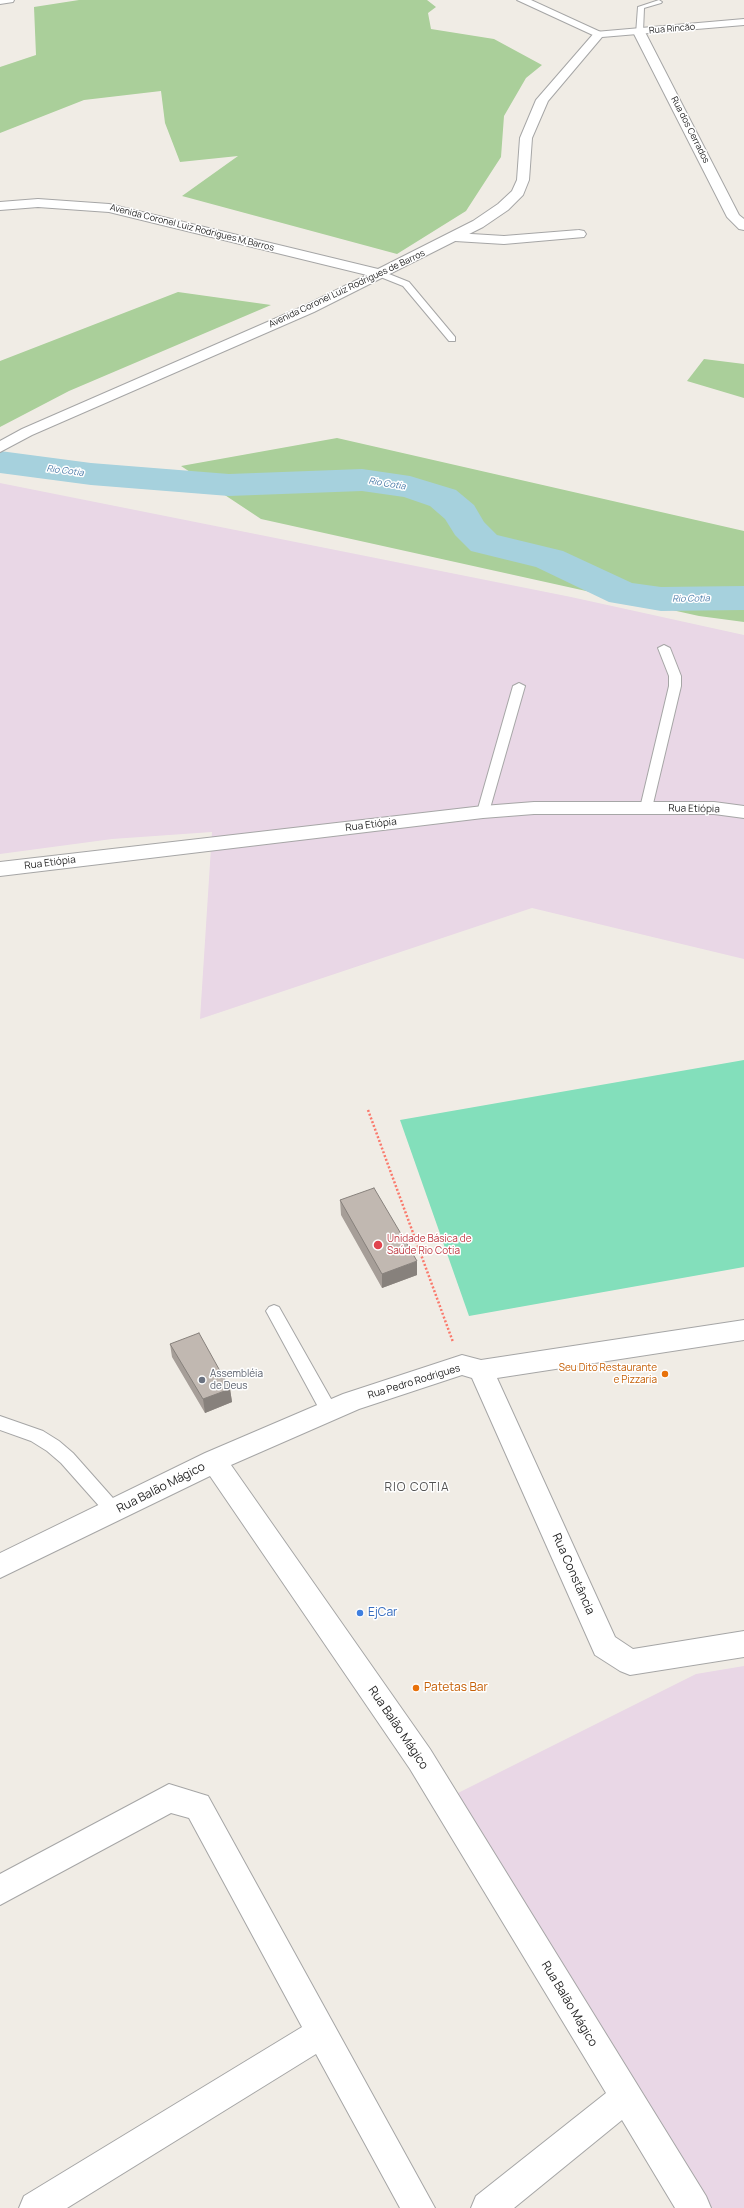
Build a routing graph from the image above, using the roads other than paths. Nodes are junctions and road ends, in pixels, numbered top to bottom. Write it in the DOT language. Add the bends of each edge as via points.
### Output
graph roads {
  1 [pos="9,0"];
  2 [pos="522,0"];
  3 [pos="0,1"];
  4 [pos="659,2"];
  5 [pos="744,22"];
  6 [pos="639,32"];
  7 [pos="600,34"];
  8 [pos="0,206"];
  9 [pos="744,226"];
  10 [pos="579,234"];
  11 [pos="455,238"];
  12 [pos="381,274"];
  13 [pos="452,339"];
  14 [pos="0,447"];
  15 [pos="664,648"];
  16 [pos="519,686"];
  17 [pos="646,808"];
  18 [pos="483,812"];
  19 [pos="744,812"];
  20 [pos="0,869"];
  21 [pos="274,1311"];
  22 [pos="744,1330"];
  23 [pos="471,1367"];
  24 [pos="329,1411"];
  25 [pos="0,1423"];
  26 [pos="214,1461"];
  27 [pos="114,1511"];
  28 [pos="0,1566"];
  29 [pos="744,1644"];
  30 [pos="0,1890"];
  31 [pos="321,2033"];
  32 [pos="626,2097"];
  33 [pos="36,2208"];
  34 [pos="418,2208"];
  35 [pos="488,2208"];
  36 [pos="694,2208"];
  1 -- 3 [label="street"];
  2 -- 7 [label="street"];
  4 -- 6 [label="lane" via="641,7"];
  5 -- 6 [label="street, Rua Rincão"];
  6 -- 7 [label="street, Rua Rincão"];
  6 -- 9 [label="street, Rua dos Cerrados" via="734,217"];
  7 -- 11 [label="street, Avenida Coronel Luiz Rodrigues de Barros" via="542,100 526,138 524,180 518,192 503,207"];
  8 -- 12 [label="street, Avenida Coronel Luiz Rodrigues M,Barros" via="38,203 109,208"];
  10 -- 11 [label="street" via="504,240"];
  11 -- 12 [label="street, Avenida Coronel Luiz Rodrigues de Barros"];
  12 -- 13 [label="lane" via="406,284"];
  12 -- 14 [label="street, Avenida Coronel Luiz Rodrigues de Barros" via="27,432"];
  15 -- 17 [label="lane" via="675,676 675,686"];
  16 -- 18 [label="lane"];
  17 -- 18 [label="street, Rua Etiópia" via="534,808"];
  17 -- 19 [label="street, Rua Etiópia" via="714,808"];
  18 -- 20 [label="street, Rua Etiópia"];
  21 -- 24 [label="lane"];
  22 -- 23 [label="street, Rua Pedro Rodrigues"];
  23 -- 24 [label="street, Rua Pedro Rodrigues" via="352,1401"];
  23 -- 29 [label="street, Rua Constância" via="605,1646 630,1662"];
  24 -- 26 [label="street, Rua Pedro Rodrigues"];
  25 -- 27 [label="lane" via="37,1436 53,1446"];
  26 -- 27 [label="street, Rua Balão Mágico"];
  26 -- 32 [label="street, Rua Balão Mágico" via="420,1759"];
  27 -- 28 [label="street, Rua Balão Mágico"];
  30 -- 31 [label="street" via="169,1798 198,1806"];
  31 -- 33 [label="street"];
  31 -- 34 [label="street"];
  32 -- 35 [label="street"];
  32 -- 36 [label="street, Rua Balão Mágico"];
}
